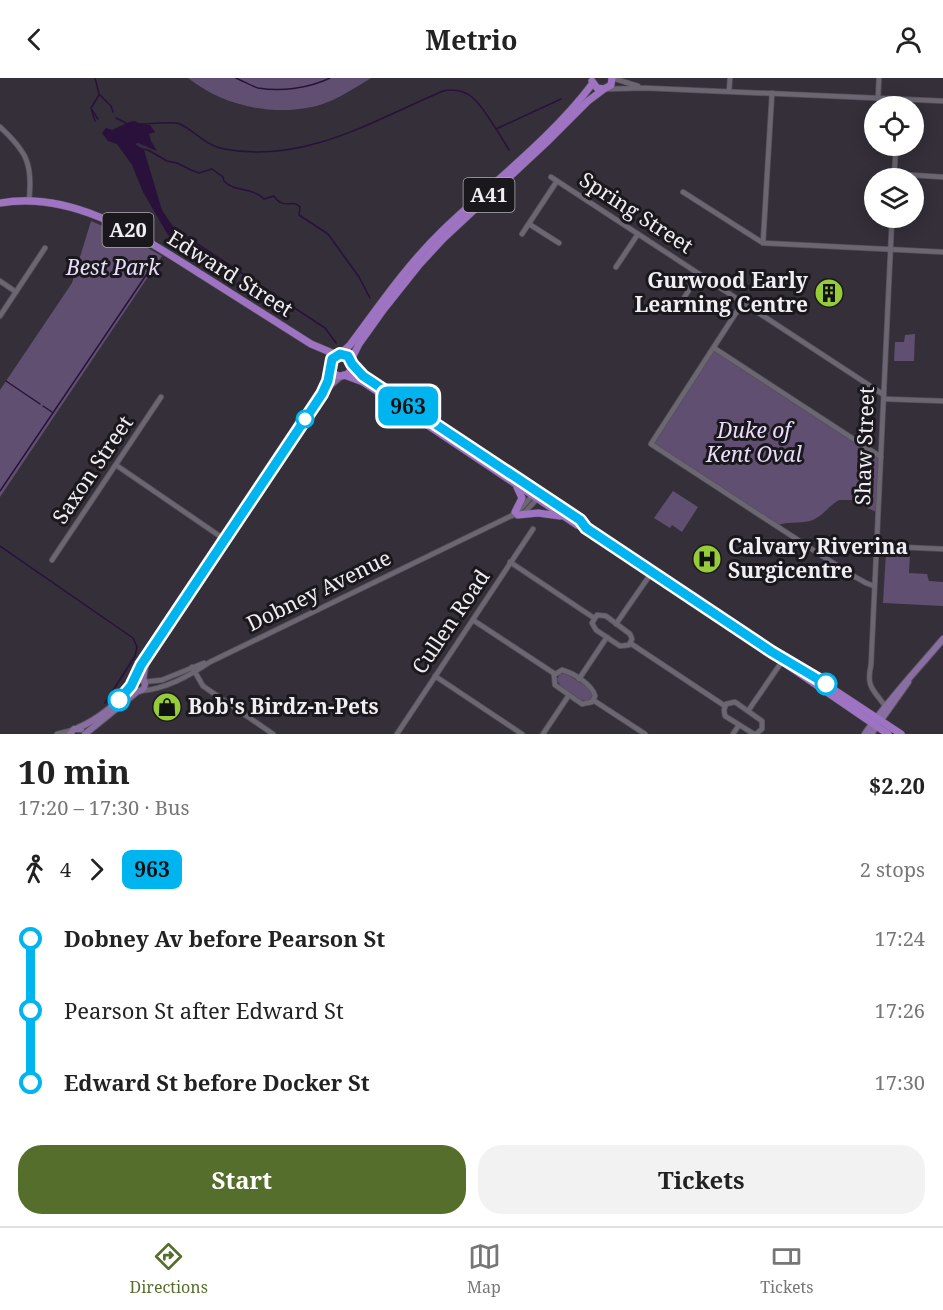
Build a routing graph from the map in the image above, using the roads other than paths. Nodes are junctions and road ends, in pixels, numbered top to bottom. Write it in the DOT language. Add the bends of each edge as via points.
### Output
graph roads {
  1 [pos="585,78"];
  2 [pos="612,78"];
  3 [pos="730,78"];
  4 [pos="879,78"];
  5 [pos="593,81"];
  6 [pos="645,88"];
  7 [pos="605,89"];
  8 [pos="729,91"];
  9 [pos="772,93"];
  10 [pos="878,96"];
  11 [pos="864,97"];
  12 [pos="924,100"];
  13 [pos="943,101"];
  14 [pos="0,127"];
  15 [pos="550,177"];
  16 [pos="924,177"];
  17 [pos="943,177"];
  18 [pos="557,181"];
  19 [pos="682,192"];
  20 [pos="29,201"];
  21 [pos="0,202"];
  22 [pos="529,224"];
  23 [pos="891,228"];
  24 [pos="522,234"];
  25 [pos="638,234"];
  26 [pos="559,243"];
  27 [pos="763,243"];
  28 [pos="45,248"];
  29 [pos="890,249"];
  30 [pos="943,252"];
  31 [pos="616,267"];
  32 [pos="699,274"];
  33 [pos="0,281"];
  34 [pos="16,292"];
  35 [pos="684,298"];
  36 [pos="743,302"];
  37 [pos="0,316"];
  38 [pos="311,344"];
  39 [pos="714,348"];
  40 [pos="339,354"];
  41 [pos="351,362"];
  42 [pos="331,367"];
  43 [pos="343,375"];
  44 [pos="322,394"];
  45 [pos="161,397"];
  46 [pos="884,397"];
  47 [pos="943,401"];
  48 [pos="881,457"];
  49 [pos="116,465"];
  50 [pos="514,483"];
  51 [pos="536,496"];
  52 [pos="515,514"];
  53 [pos="565,517"];
  54 [pos="586,528"];
  55 [pos="533,529"];
  56 [pos="224,539"];
  57 [pos="877,546"];
  58 [pos="943,549"];
  59 [pos="52,560"];
  60 [pos="510,562"];
  61 [pos="652,572"];
  62 [pos="874,586"];
  63 [pos="594,618"];
  64 [pos="473,620"];
  65 [pos="616,624"];
  66 [pos="607,638"];
  67 [pos="943,639"];
  68 [pos="630,643"];
  69 [pos="146,656"];
  70 [pos="783,660"];
  71 [pos="193,670"];
  72 [pos="555,674"];
  73 [pos="435,676"];
  74 [pos="912,676"];
  75 [pos="135,679"];
  76 [pos="579,679"];
  77 [pos="144,682"];
  78 [pos="131,686"];
  79 [pos="139,691"];
  80 [pos="569,695"];
  81 [pos="593,700"];
  82 [pos="725,706"];
  83 [pos="885,706"];
  84 [pos="748,711"];
  85 [pos="877,722"];
  86 [pos="739,725"];
  87 [pos="74,730"];
  88 [pos="764,732"];
  89 [pos="399,733"];
  90 [pos="57,734"];
  91 [pos="85,734"];
  92 [pos="272,734"];
  93 [pos="522,734"];
  94 [pos="543,734"];
  95 [pos="645,734"];
  96 [pos="733,734"];
  97 [pos="755,734"];
  98 [pos="865,734"];
  99 [pos="871,734"];
  100 [pos="888,734"];
  101 [pos="902,734"];
  1 -- 5 [label="street"];
  2 -- 6 [label="street"];
  2 -- 7 [label="highway, A41"];
  3 -- 8 [label="street"];
  4 -- 10 [label="street"];
  5 -- 7 [label="highway" via="597,88"];
  5 -- 40 [label="highway, A41" via="550,132 413,262"];
  6 -- 7 [label="street"];
  6 -- 8 [label="street"];
  7 -- 41 [label="highway, A41" via="444,238 384,309 358,344"];
  8 -- 9 [label="street"];
  9 -- 11 [label="street"];
  9 -- 27 [label="street"];
  12 -- 13 [label="street"];
  14 -- 20 [label="street" via="21,147 26,159 31,181"];
  15 -- 18 [label="street, Spring Street"];
  16 -- 17 [label="street"];
  18 -- 22 [label="street"];
  18 -- 25 [label="street, Spring Street"];
  19 -- 27 [label="street"];
  20 -- 21 [label="highway, A20"];
  20 -- 38 [label="highway, Edward Street / A20" via="80,210 122,226"];
  22 -- 24 [label="street"];
  22 -- 26 [label="street"];
  23 -- 29 [label="street, Shaw Street"];
  25 -- 31 [label="street"];
  25 -- 32 [label="street, Spring Street"];
  27 -- 29 [label="street"];
  28 -- 34 [label="street"];
  29 -- 30 [label="street"];
  29 -- 46 [label="street, Shaw Street"];
  32 -- 35 [label="street"];
  32 -- 36 [label="street, Spring Street"];
  33 -- 34 [label="street"];
  34 -- 37 [label="street"];
  36 -- 39 [label="street"];
  36 -- 46 [label="street, Spring Street"];
  38 -- 40 [label="highway, Edward Street / A20"];
  38 -- 42 [label="highway, Edward Street / A20"];
  39 -- 48 [label="street"];
  39 -- 62 [label="street" via="651,444"];
  40 -- 41 [label="highway, A20"];
  40 -- 42 [label="highway, A41" via="332,359"];
  41 -- 43 [label="highway, A41" via="350,370"];
  41 -- 51 [label="highway, A20" via="363,376"];
  42 -- 43 [label="highway, A20" via="335,374"];
  42 -- 44 [label="main road"];
  43 -- 44 [label="main road"];
  43 -- 50 [label="highway, A20" via="363,382"];
  44 -- 56 [label="main road"];
  45 -- 49 [label="street, Saxon Street"];
  46 -- 47 [label="street"];
  46 -- 48 [label="street, Shaw Street"];
  48 -- 57 [label="street, Shaw Street"];
  49 -- 56 [label="street"];
  49 -- 59 [label="street, Saxon Street"];
  50 -- 51 [label="highway, A20"];
  50 -- 52 [label="highway" via="522,498"];
  51 -- 52 [label="street, Dobney Avenue" via="525,512"];
  51 -- 53 [label="highway, A20"];
  51 -- 54 [label="highway, A20" via="580,520"];
  52 -- 53 [label="highway"];
  52 -- 71 [label="street, Dobney Avenue"];
  53 -- 54 [label="highway, A20"];
  54 -- 61 [label="highway, A20"];
  55 -- 60 [label="street, Cullen Road"];
  56 -- 69 [label="main road"];
  57 -- 58 [label="street"];
  57 -- 62 [label="street, Shaw Street"];
  60 -- 63 [label="street"];
  60 -- 64 [label="street, Cullen Road"];
  61 -- 65 [label="street"];
  61 -- 70 [label="highway, A20"];
  62 -- 83 [label="street, Shaw Street" via="868,678"];
  63 -- 65 [label="street" via="603,615"];
  63 -- 66 [label="street" via="594,628"];
  64 -- 72 [label="street"];
  64 -- 73 [label="street, Cullen Road"];
  65 -- 68 [label="street" via="630,634"];
  66 -- 68 [label="street" via="620,646"];
  66 -- 76 [label="street"];
  67 -- 74 [label="main road"];
  68 -- 82 [label="street"];
  69 -- 75 [label="main road"];
  69 -- 77 [label="main road"];
  70 -- 84 [label="street"];
  70 -- 85 [label="highway, A20"];
  71 -- 77 [label="street"];
  71 -- 79 [label="street" via="165,686"];
  71 -- 92 [label="street" via="209,691"];
  72 -- 76 [label="street" via="566,670"];
  72 -- 80 [label="street" via="555,685"];
  73 -- 89 [label="street, Cullen Road"];
  73 -- 93 [label="street"];
  74 -- 83 [label="main road"];
  74 -- 85 [label="main road"];
  75 -- 77 [label="main road"];
  75 -- 78 [label="main road"];
  76 -- 81 [label="street" via="592,688"];
  77 -- 79 [label="main road"];
  78 -- 79 [label="main road"];
  78 -- 87 [label="main road" via="124,696"];
  79 -- 91 [label="main road"];
  80 -- 81 [label="street" via="582,704"];
  80 -- 94 [label="street"];
  81 -- 95 [label="street"];
  82 -- 84 [label="street" via="735,702"];
  82 -- 86 [label="street" via="725,716"];
  83 -- 85 [label="main road"];
  84 -- 88 [label="street" via="762,721"];
  85 -- 98 [label="main road"];
  85 -- 99 [label="main road"];
  85 -- 100 [label="highway, A20"];
  85 -- 101 [label="highway, A20"];
  86 -- 96 [label="street"];
  86 -- 97 [label="street"];
  87 -- 90 [label="street"];
  87 -- 91 [label="main road"];
  88 -- 97 [label="street"];
}
